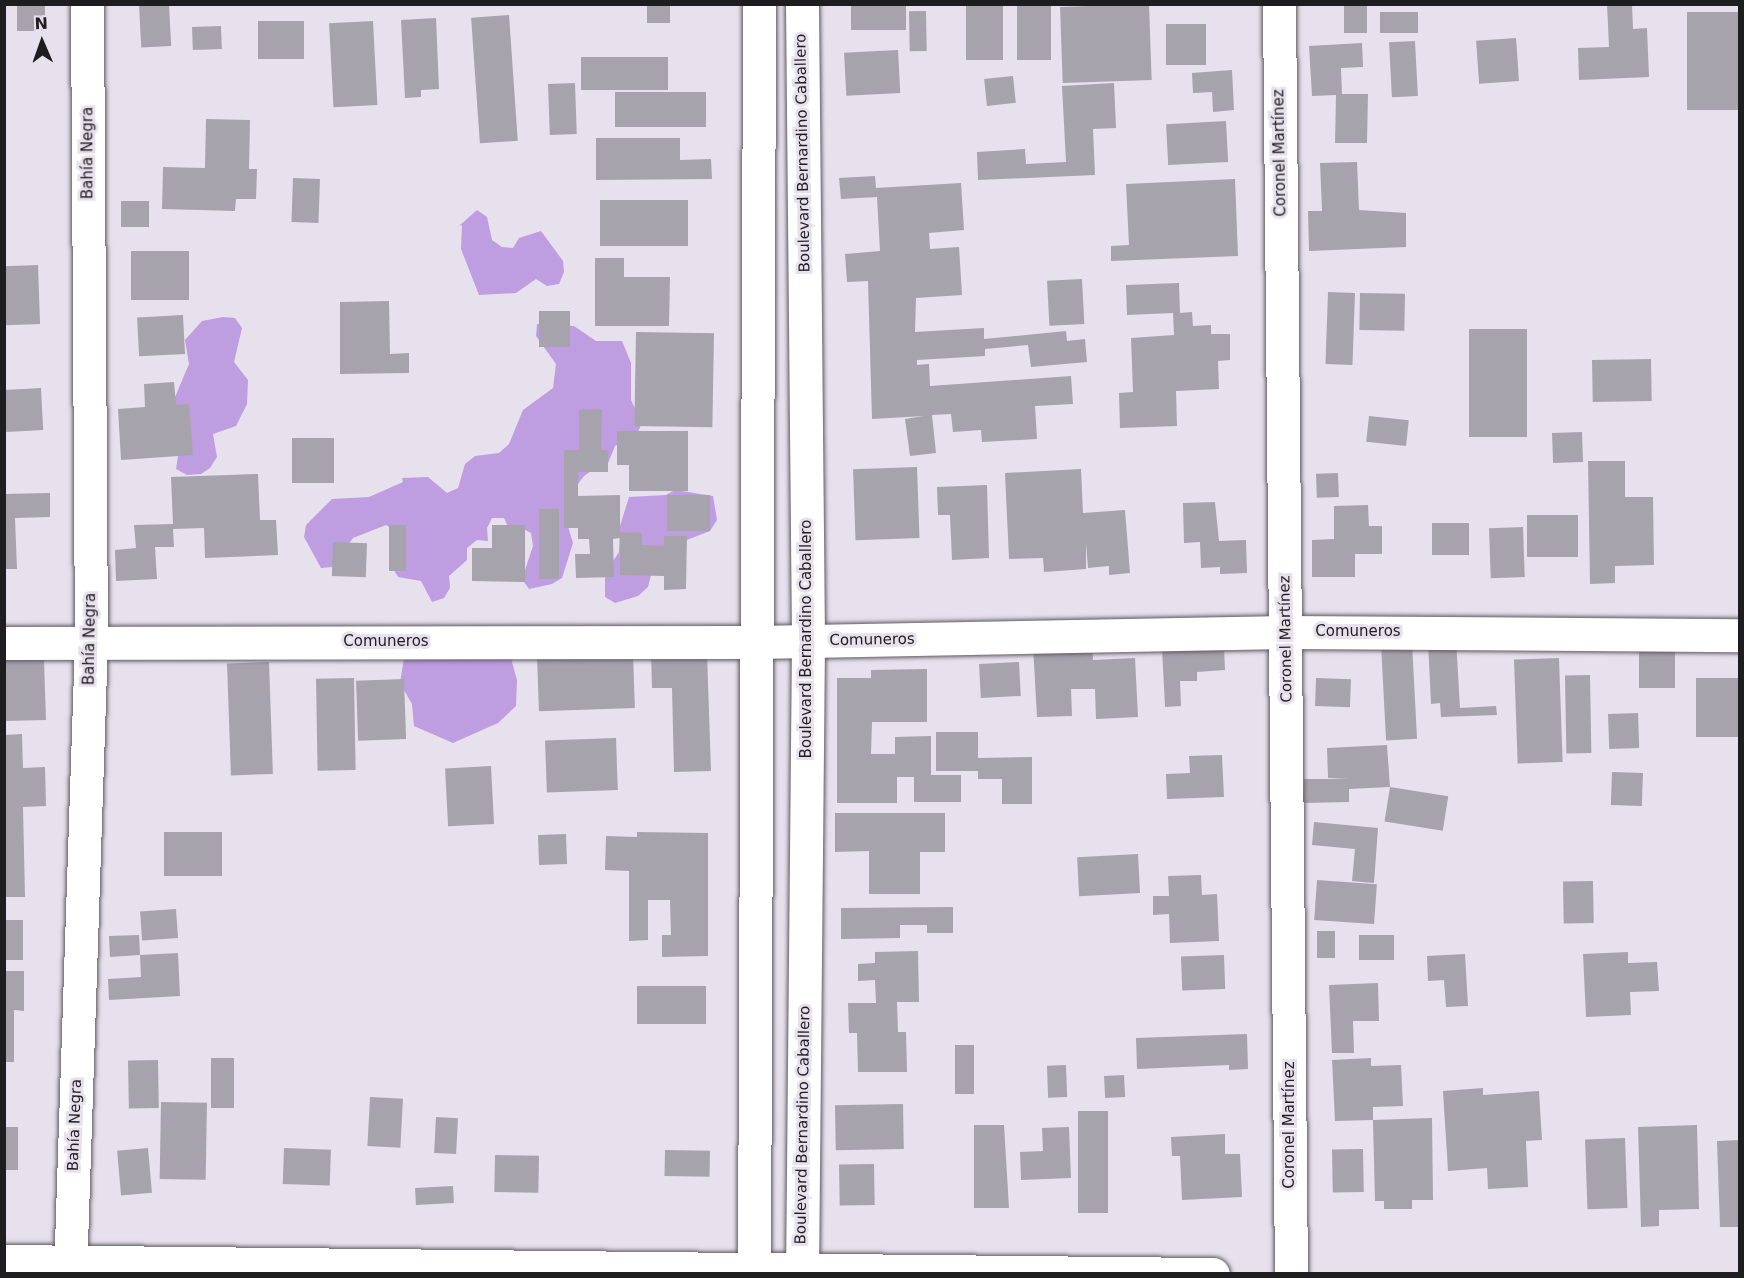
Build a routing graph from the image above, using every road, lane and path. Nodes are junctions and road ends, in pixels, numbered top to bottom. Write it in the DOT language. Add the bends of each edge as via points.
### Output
graph roads {
  1 [pos="87,4"];
  2 [pos="759,4"];
  3 [pos="802,4"];
  4 [pos="1279,4"];
  5 [pos="1286,632"];
  6 [pos="1740,635"];
  7 [pos="808,641"];
  8 [pos="91,642"];
  9 [pos="756,642"];
  10 [pos="4,643"];
  11 [pos="4,1261"];
  12 [pos="70,1267"];
  13 [pos="754,1271"];
  14 [pos="802,1271"];
  15 [pos="1213,1274"];
  16 [pos="1291,1274"];
  1 -- 8 [label="street, Bahía Negra"];
  2 -- 9 [label="street"];
  3 -- 7 [label="street, Boulevard Bernardino Caballero"];
  4 -- 5 [label="street, Coronel Martínez"];
  5 -- 6 [label="street, Comuneros"];
  5 -- 7 [label="street, Comuneros"];
  5 -- 16 [label="street, Coronel Martínez"];
  7 -- 9 [label="street, Comuneros"];
  7 -- 14 [label="street, Boulevard Bernardino Caballero"];
  8 -- 9 [label="street, Comuneros"];
  8 -- 10 [label="street, Comuneros"];
  8 -- 12 [label="street, Bahía Negra"];
  9 -- 13 [label="street"];
  11 -- 12 [label="street"];
  12 -- 13 [label="street"];
  13 -- 14 [label="street"];
  14 -- 15 [label="street"];
}
